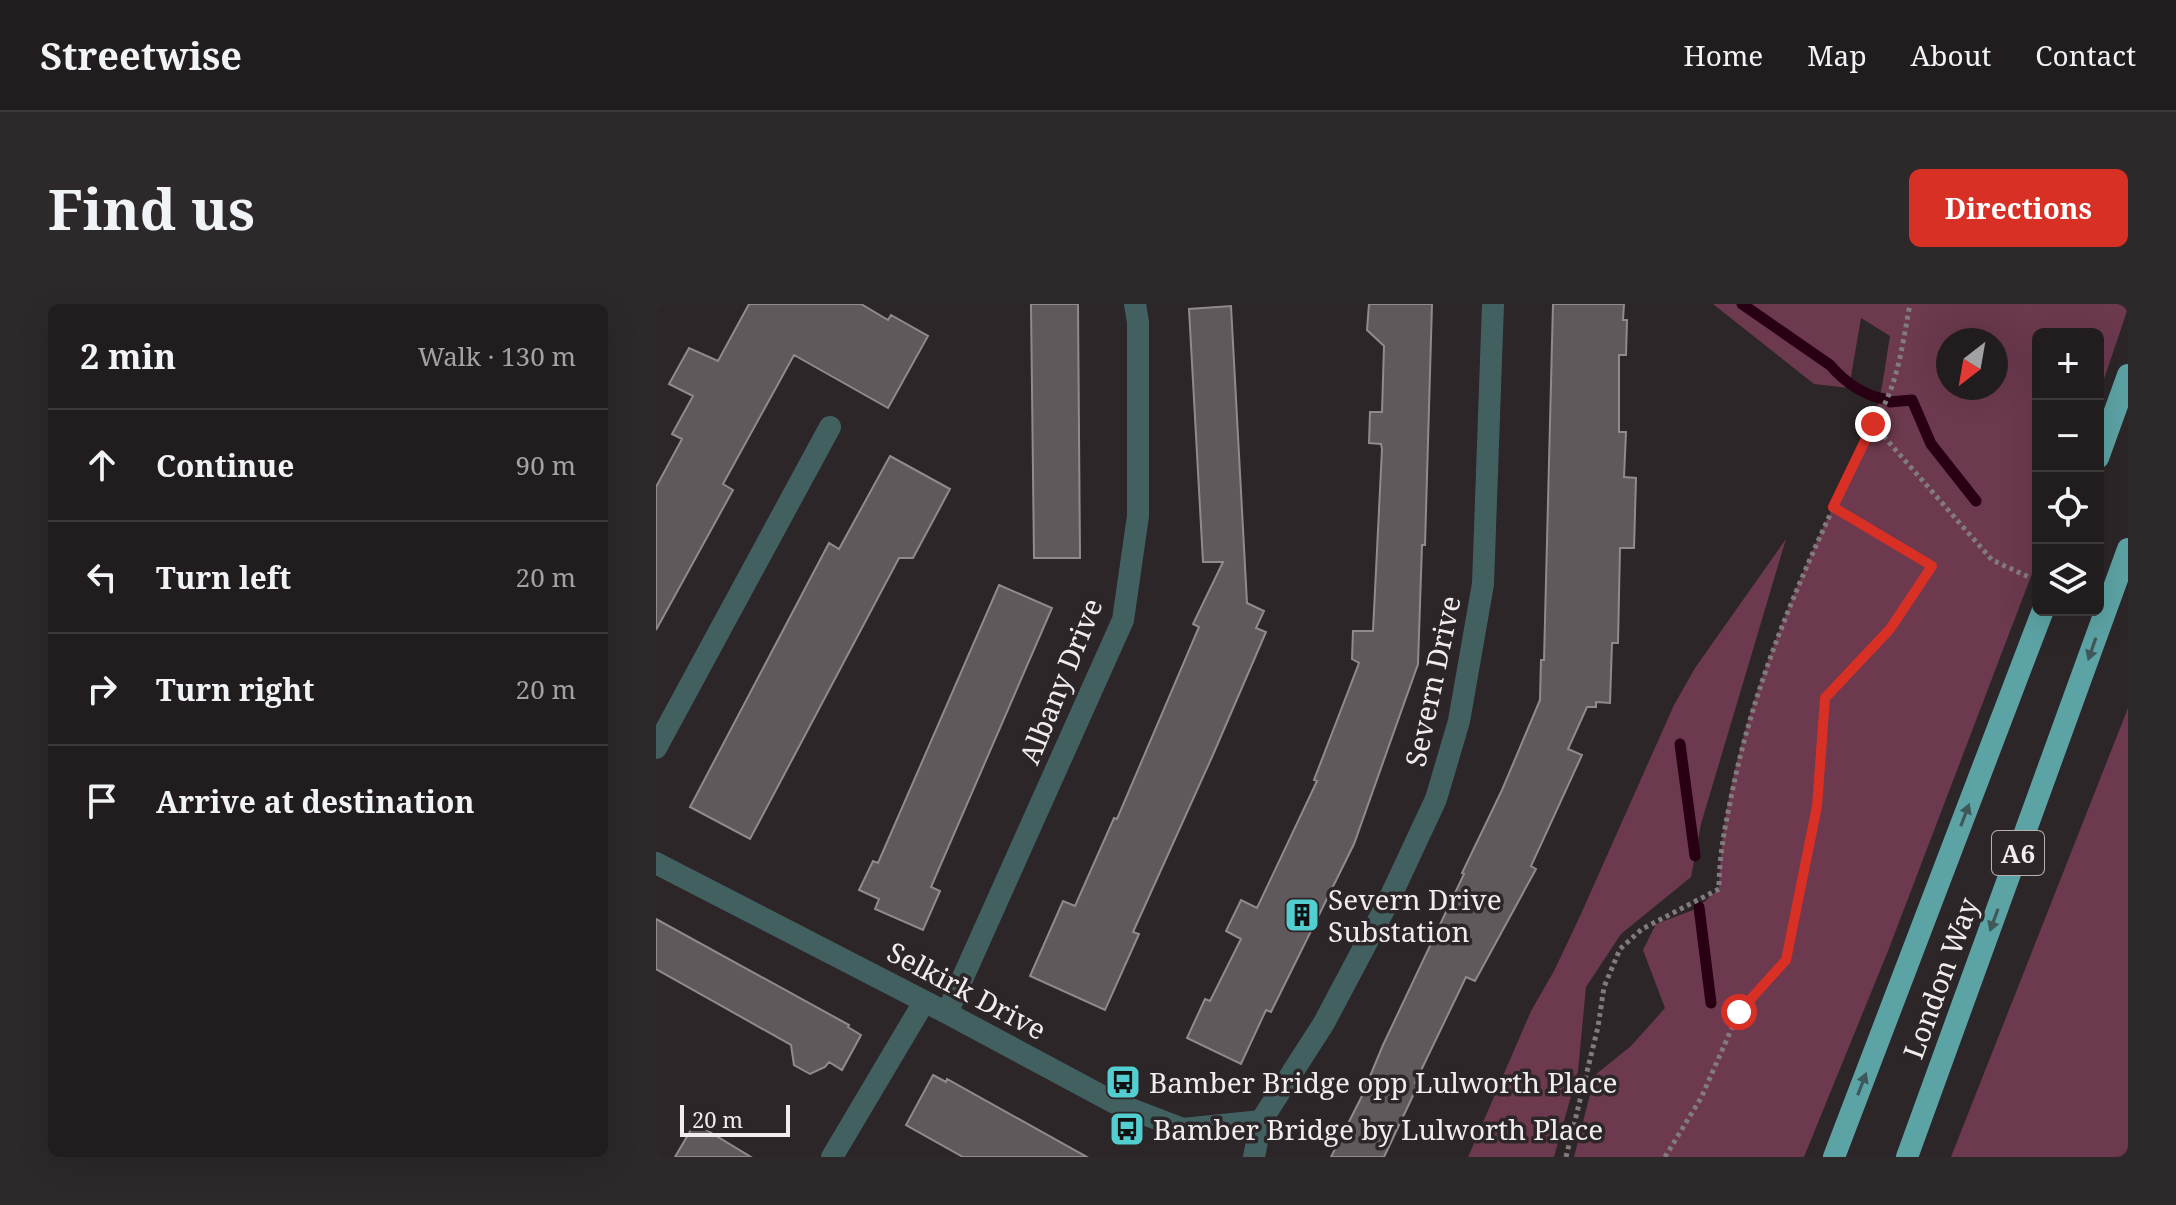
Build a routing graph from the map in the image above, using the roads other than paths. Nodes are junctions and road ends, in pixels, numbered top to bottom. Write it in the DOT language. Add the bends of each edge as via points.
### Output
graph roads {
  1 [pos="1135,304"];
  2 [pos="1493,304"];
  3 [pos="2128,375"];
  4 [pos="830,427"];
  5 [pos="2104,441"];
  6 [pos="2128,549"];
  7 [pos="2041,616"];
  8 [pos="656,748"];
  9 [pos="656,863"];
  10 [pos="924,1002"];
  11 [pos="947,1013"];
  12 [pos="1261,1121"];
  13 [pos="832,1157"];
  14 [pos="1254,1157"];
  15 [pos="1834,1157"];
  16 [pos="1907,1157"];
  1 -- 11 [label="street, Albany Drive" via="1138,516 1123,620"];
  2 -- 12 [label="street, Severn Drive" via="1483,584 1459,721 1436,799 1387,904 1324,1023"];
  3 -- 5 [label="highway"];
  4 -- 8 [label="street"];
  6 -- 16 [label="highway, London Way / A6, one-way"];
  15 -- 7 [label="highway, London Way / A6, one-way"];
  9 -- 10 [label="street, Selkirk Drive"];
  10 -- 11 [label="street, Selkirk Drive"];
  10 -- 13 [label="street"];
  11 -- 12 [label="street, Selkirk Drive" via="1115,1103 1183,1129"];
  12 -- 14 [label="street"];
}
